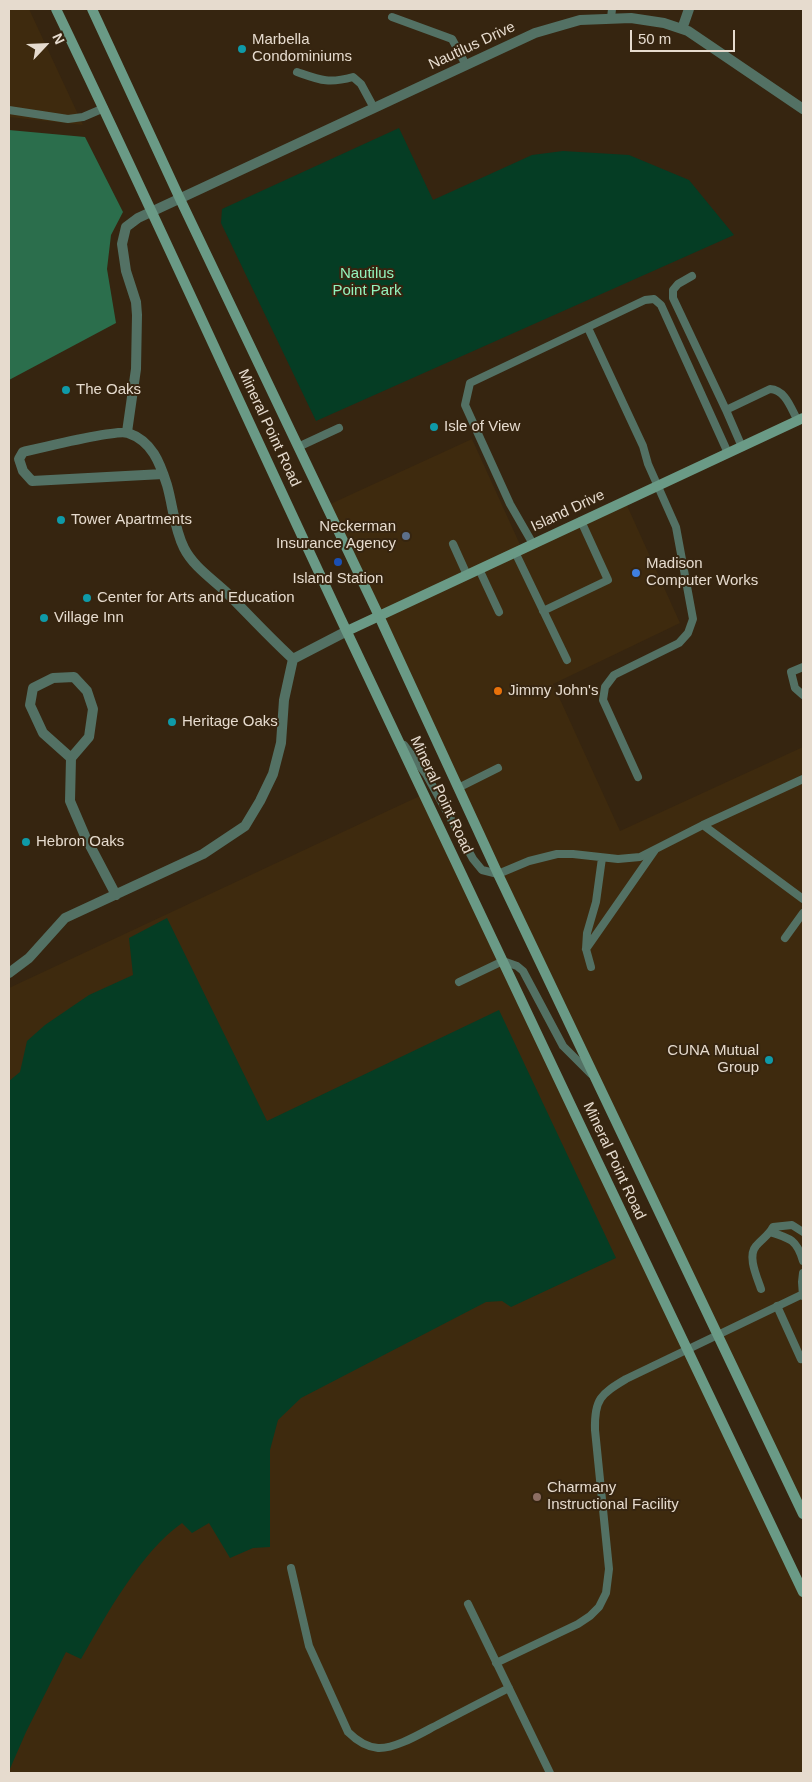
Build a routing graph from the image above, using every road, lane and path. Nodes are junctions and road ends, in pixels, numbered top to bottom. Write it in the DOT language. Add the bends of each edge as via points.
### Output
graph roads {
  1 [pos="56,9"];
  2 [pos="92,9"];
  3 [pos="689,9"];
  4 [pos="611,13"];
  5 [pos="392,18"];
  6 [pos="682,29"];
  7 [pos="466,65"];
  8 [pos="297,72"];
  9 [pos="104,108"];
  10 [pos="374,108"];
  11 [pos="803,109"];
  12 [pos="9,110"];
  13 [pos="180,199"];
  14 [pos="153,212"];
  15 [pos="692,276"];
  16 [pos="588,328"];
  17 [pos="726,410"];
  18 [pos="800,420"];
  19 [pos="339,428"];
  20 [pos="127,432"];
  21 [pos="298,447"];
  22 [pos="742,447"];
  23 [pos="728,453"];
  24 [pos="163,474"];
  25 [pos="657,486"];
  26 [pos="581,521"];
  27 [pos="453,544"];
  28 [pos="533,544"];
  29 [pos="515,552"];
  30 [pos="479,569"];
  31 [pos="467,575"];
  32 [pos="543,611"];
  33 [pos="499,612"];
  34 [pos="379,616"];
  35 [pos="347,631"];
  36 [pos="293,660"];
  37 [pos="567,660"];
  38 [pos="803,667"];
  39 [pos="803,695"];
  40 [pos="398,737"];
  41 [pos="71,758"];
  42 [pos="498,768"];
  43 [pos="638,777"];
  44 [pos="803,779"];
  45 [pos="458,788"];
  46 [pos="703,825"];
  47 [pos="656,848"];
  48 [pos="602,858"];
  49 [pos="498,874"];
  50 [pos="116,895"];
  51 [pos="803,899"];
  52 [pos="803,913"];
  53 [pos="785,938"];
  54 [pos="586,948"];
  55 [pos="503,961"];
  56 [pos="591,967"];
  57 [pos="9,973"];
  58 [pos="459,982"];
  59 [pos="595,1077"];
  60 [pos="770,1232"];
  61 [pos="803,1232"];
  62 [pos="803,1238"];
  63 [pos="796,1244"];
  64 [pos="803,1261"];
  65 [pos="803,1273"];
  66 [pos="761,1289"];
  67 [pos="803,1295"];
  68 [pos="777,1306"];
  69 [pos="717,1335"];
  70 [pos="687,1350"];
  71 [pos="803,1357"];
  72 [pos="803,1514"];
  73 [pos="290,1568"];
  74 [pos="803,1592"];
  75 [pos="468,1604"];
  76 [pos="496,1662"];
  77 [pos="508,1688"];
  78 [pos="550,1773"];
  1 -- 9 [label="main road, Mineral Point Road"];
  2 -- 13 [label="main road, Mineral Point Road"];
  3 -- 6 [label="street"];
  4 -- 6 [label="street, Nautilus Drive"];
  4 -- 7 [label="street, Nautilus Drive" via="535,33"];
  5 -- 7 [label="lane" via="452,39"];
  6 -- 11 [label="street, Nautilus Drive"];
  7 -- 10 [label="street, Nautilus Drive"];
  8 -- 10 [label="lane" via="326,82 353,78 361,84"];
  9 -- 12 [label="lane" via="68,119"];
  9 -- 14 [label="main road, Mineral Point Road"];
  10 -- 13 [label="street, Nautilus Drive"];
  13 -- 14 [label="street, Nautilus Drive"];
  13 -- 21 [label="main road, Mineral Point Road"];
  14 -- 20 [label="street, Nautilus Drive" via="126,227 122,244 138,315 136,369"];
  14 -- 35 [label="main road, Mineral Point Road"];
  15 -- 17 [label="lane" via="678,284 673,290 673,298"];
  16 -- 23 [label="lane" via="645,300 654,299 661,305"];
  16 -- 25 [label="lane" via="643,446"];
  16 -- 28 [label="lane" via="470,383 466,395 465,405 510,504"];
  17 -- 18 [label="lane" via="776,389"];
  17 -- 22 [label="lane"];
  18 -- 22 [label="main road, Island Drive"];
  19 -- 21 [label="lane"];
  20 -- 24 [label="street" via="146,443 158,459"];
  20 -- 24 [label="street" via="23,452 19,459 32,481"];
  21 -- 34 [label="main road, Mineral Point Road"];
  22 -- 23 [label="main road, Island Drive"];
  23 -- 25 [label="main road, Island Drive"];
  24 -- 36 [label="street" via="184,549 202,572"];
  25 -- 26 [label="main road, Island Drive"];
  25 -- 43 [label="lane" via="676,527 693,619 688,633 679,643 614,675 604,687 603,700"];
  26 -- 28 [label="main road, Island Drive"];
  26 -- 32 [label="lane" via="608,580"];
  27 -- 31 [label="lane"];
  28 -- 29 [label="main road, Island Drive"];
  29 -- 30 [label="main road, Island Drive"];
  29 -- 32 [label="lane"];
  30 -- 31 [label="main road, Island Drive"];
  30 -- 33 [label="lane"];
  31 -- 34 [label="main road, Island Drive"];
  32 -- 37 [label="lane"];
  34 -- 35 [label="main road, Island Drive"];
  34 -- 45 [label="main road, Mineral Point Road"];
  35 -- 36 [label="street"];
  35 -- 40 [label="main road, Mineral Point Road"];
  36 -- 50 [label="street" via="284,700 281,743 273,774 245,826 203,854"];
  38 -- 39 [label="lane" via="791,672 795,688"];
  40 -- 49 [label="lane" via="426,774 473,859 482,870"];
  40 -- 55 [label="main road, Mineral Point Road"];
  41 -- 41 [label="street" via="43,733 30,705 33,688 53,678 74,677 86,691 93,709 89,737"];
  41 -- 50 [label="street" via="70,801"];
  42 -- 45 [label="lane"];
  44 -- 46 [label="lane"];
  45 -- 49 [label="main road, Mineral Point Road"];
  46 -- 47 [label="lane"];
  46 -- 51 [label="lane"];
  47 -- 48 [label="lane" via="640,857"];
  47 -- 54 [label="lane"];
  48 -- 49 [label="lane" via="557,854"];
  48 -- 54 [label="lane"];
  49 -- 59 [label="main road, Mineral Point Road"];
  50 -- 57 [label="street" via="65,918 29,958"];
  52 -- 53 [label="lane"];
  54 -- 56 [label="lane"];
  55 -- 58 [label="lane"];
  55 -- 59 [label="lane" via="523,970 563,1046"];
  55 -- 70 [label="main road, Mineral Point Road"];
  59 -- 69 [label="main road, Mineral Point Road"];
  60 -- 61 [label="lane" via="773,1227 792,1225"];
  60 -- 63 [label="lane"];
  60 -- 66 [label="lane" via="754,1248 752,1256"];
  62 -- 63 [label="lane"];
  63 -- 64 [label="lane"];
  65 -- 67 [label="lane"];
  67 -- 68 [label="lane"];
  68 -- 69 [label="lane"];
  68 -- 71 [label="lane" via="801,1359"];
  69 -- 70 [label="lane"];
  69 -- 72 [label="main road, Mineral Point Road"];
  70 -- 74 [label="main road, Mineral Point Road"];
  70 -- 76 [label="lane" via="610,1389 599,1399 594,1413 609,1568 606,1593 599,1607 578,1624"];
  73 -- 77 [label="lane" via="309,1646 348,1732 366,1746 379,1748 408,1739"];
  75 -- 76 [label="lane"];
  76 -- 77 [label="lane"];
  77 -- 78 [label="lane"];
}
